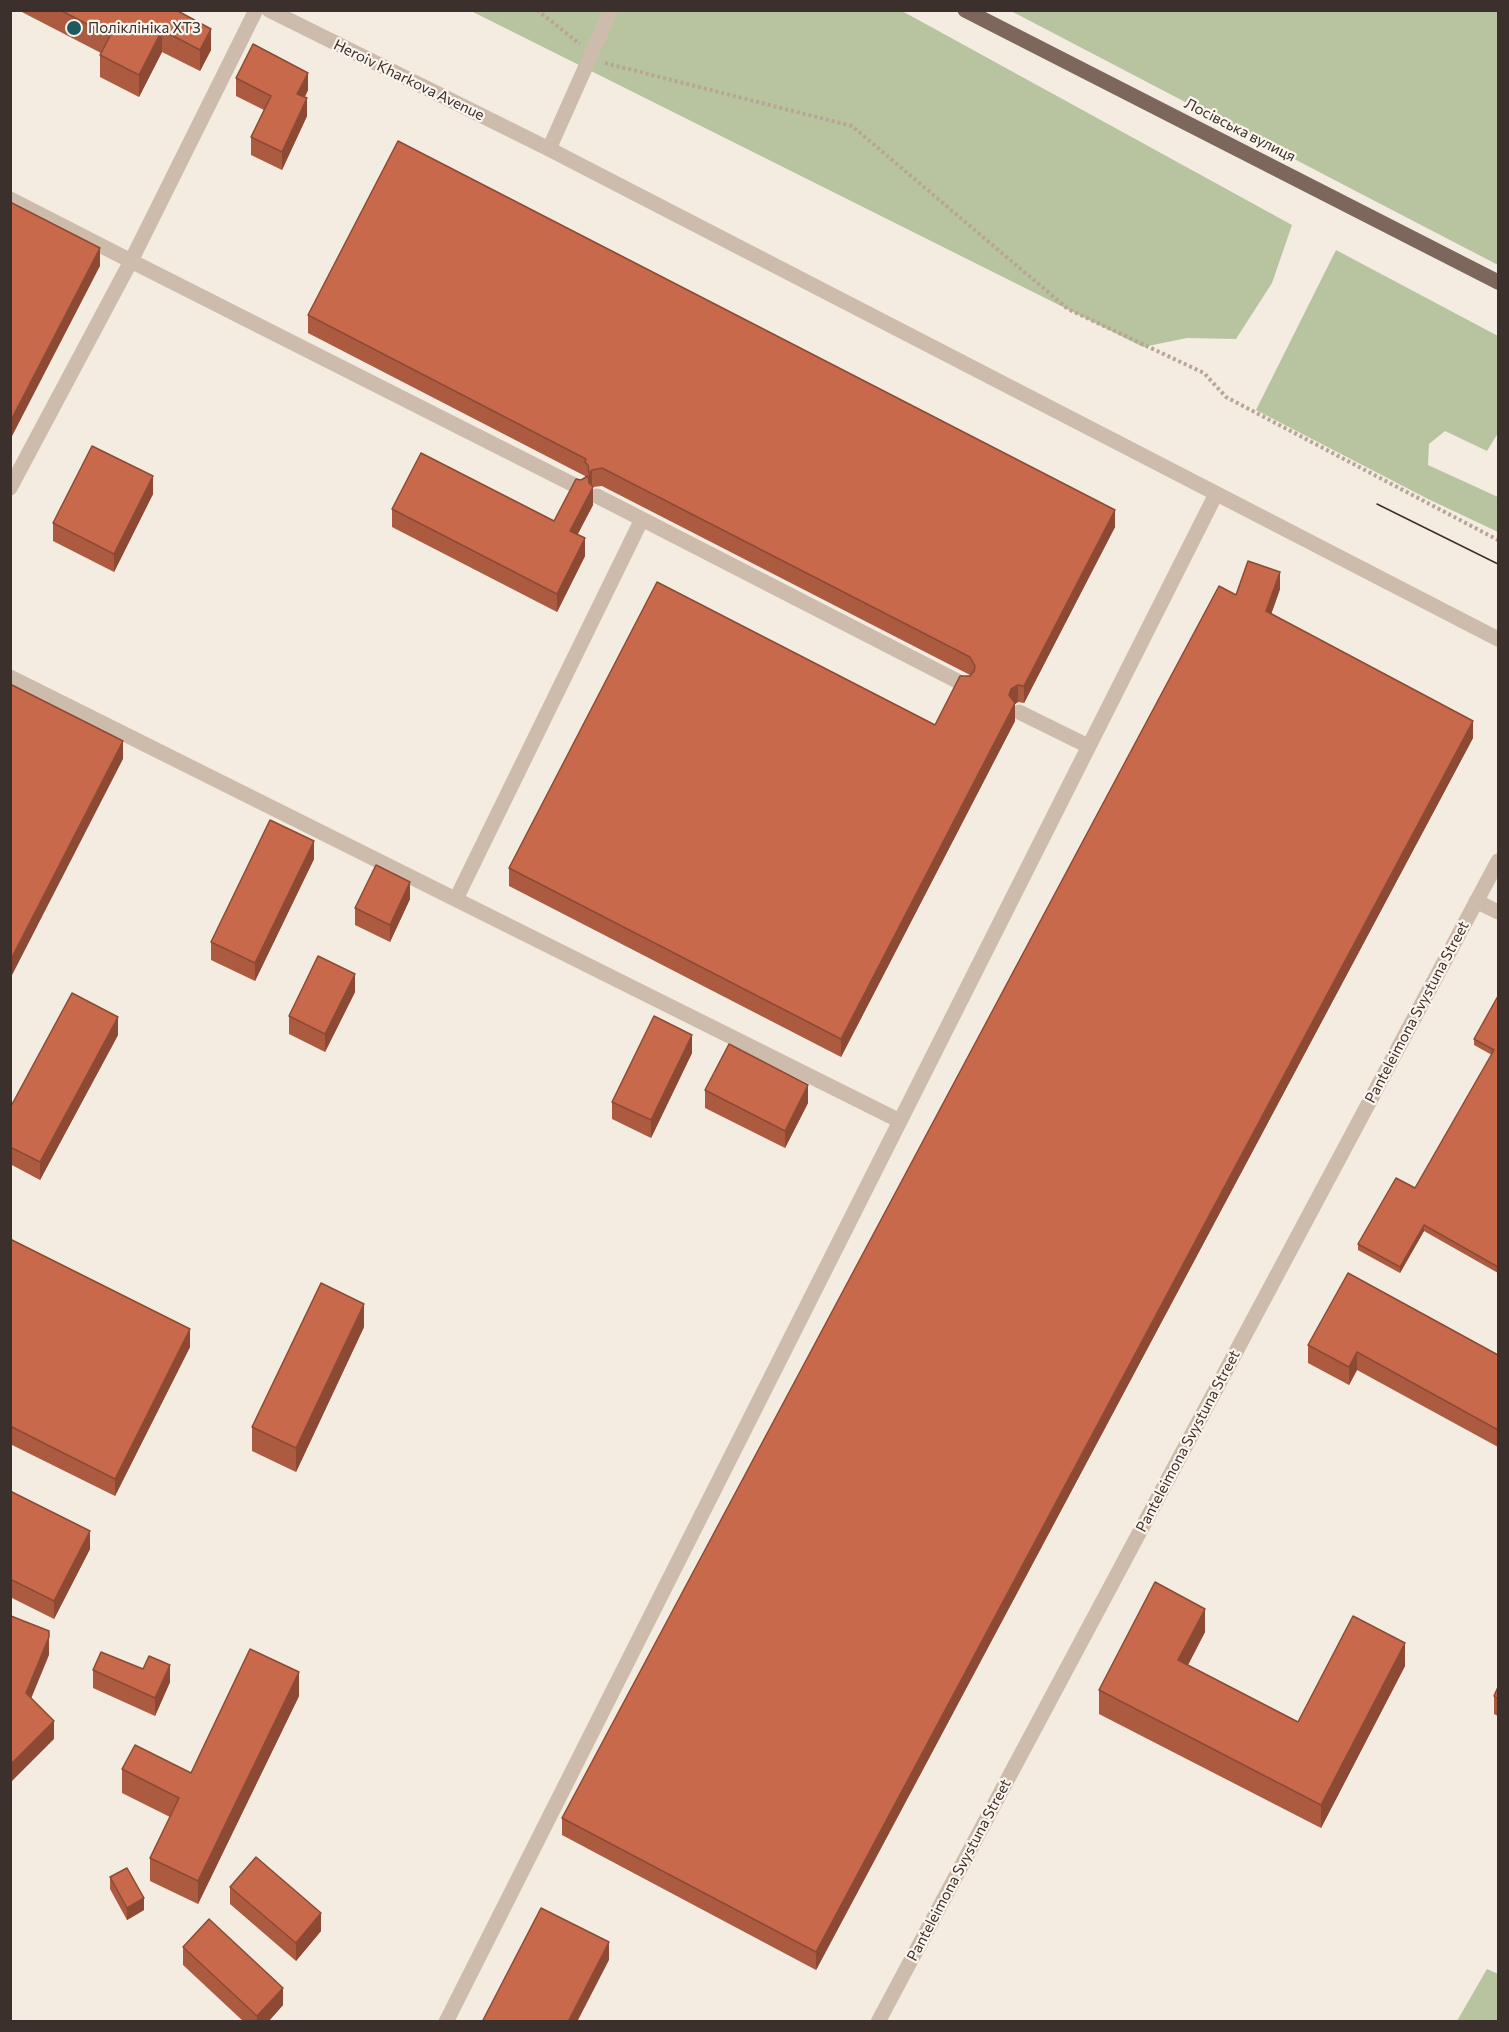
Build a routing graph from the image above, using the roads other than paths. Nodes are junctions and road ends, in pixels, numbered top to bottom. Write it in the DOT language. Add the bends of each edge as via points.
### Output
graph roads {
  1 [pos="256,10"];
  2 [pos="269,10"];
  3 [pos="611,10"];
  4 [pos="965,10"];
  5 [pos="549,149"];
  6 [pos="10,199"];
  7 [pos="131,261"];
  8 [pos="1498,282"];
  9 [pos="10,488"];
  10 [pos="580,488"];
  11 [pos="1216,494"];
  12 [pos="597,496"];
  13 [pos="642,519"];
  14 [pos="1498,639"];
  15 [pos="10,677"];
  16 [pos="965,685"];
  17 [pos="1019,712"];
  18 [pos="1086,745"];
  19 [pos="1498,861"];
  20 [pos="456,899"];
  21 [pos="1476,901"];
  22 [pos="1498,912"];
  23 [pos="900,1121"];
  24 [pos="446,2022"];
  25 [pos="878,2022"];
  1 -- 7 [label="street"];
  2 -- 5 [label="street, Heroiv Kharkova Avenue"];
  3 -- 5 [label="street"];
  4 -- 8 [label="main road, Лосівська вулиця"];
  5 -- 11 [label="street, Heroiv Kharkova Avenue"];
  6 -- 7 [label="street"];
  7 -- 9 [label="street"];
  7 -- 10 [label="street"];
  11 -- 14 [label="street, Heroiv Kharkova Avenue"];
  11 -- 23 [label="street"];
  12 -- 13 [label="street"];
  13 -- 16 [label="street"];
  13 -- 20 [label="street"];
  15 -- 20 [label="street"];
  17 -- 18 [label="street"];
  19 -- 21 [label="street, Panteleimona Svystuna Street"];
  20 -- 23 [label="street"];
  21 -- 22 [label="street"];
  21 -- 25 [label="street, Panteleimona Svystuna Street"];
  23 -- 24 [label="street"];
}
